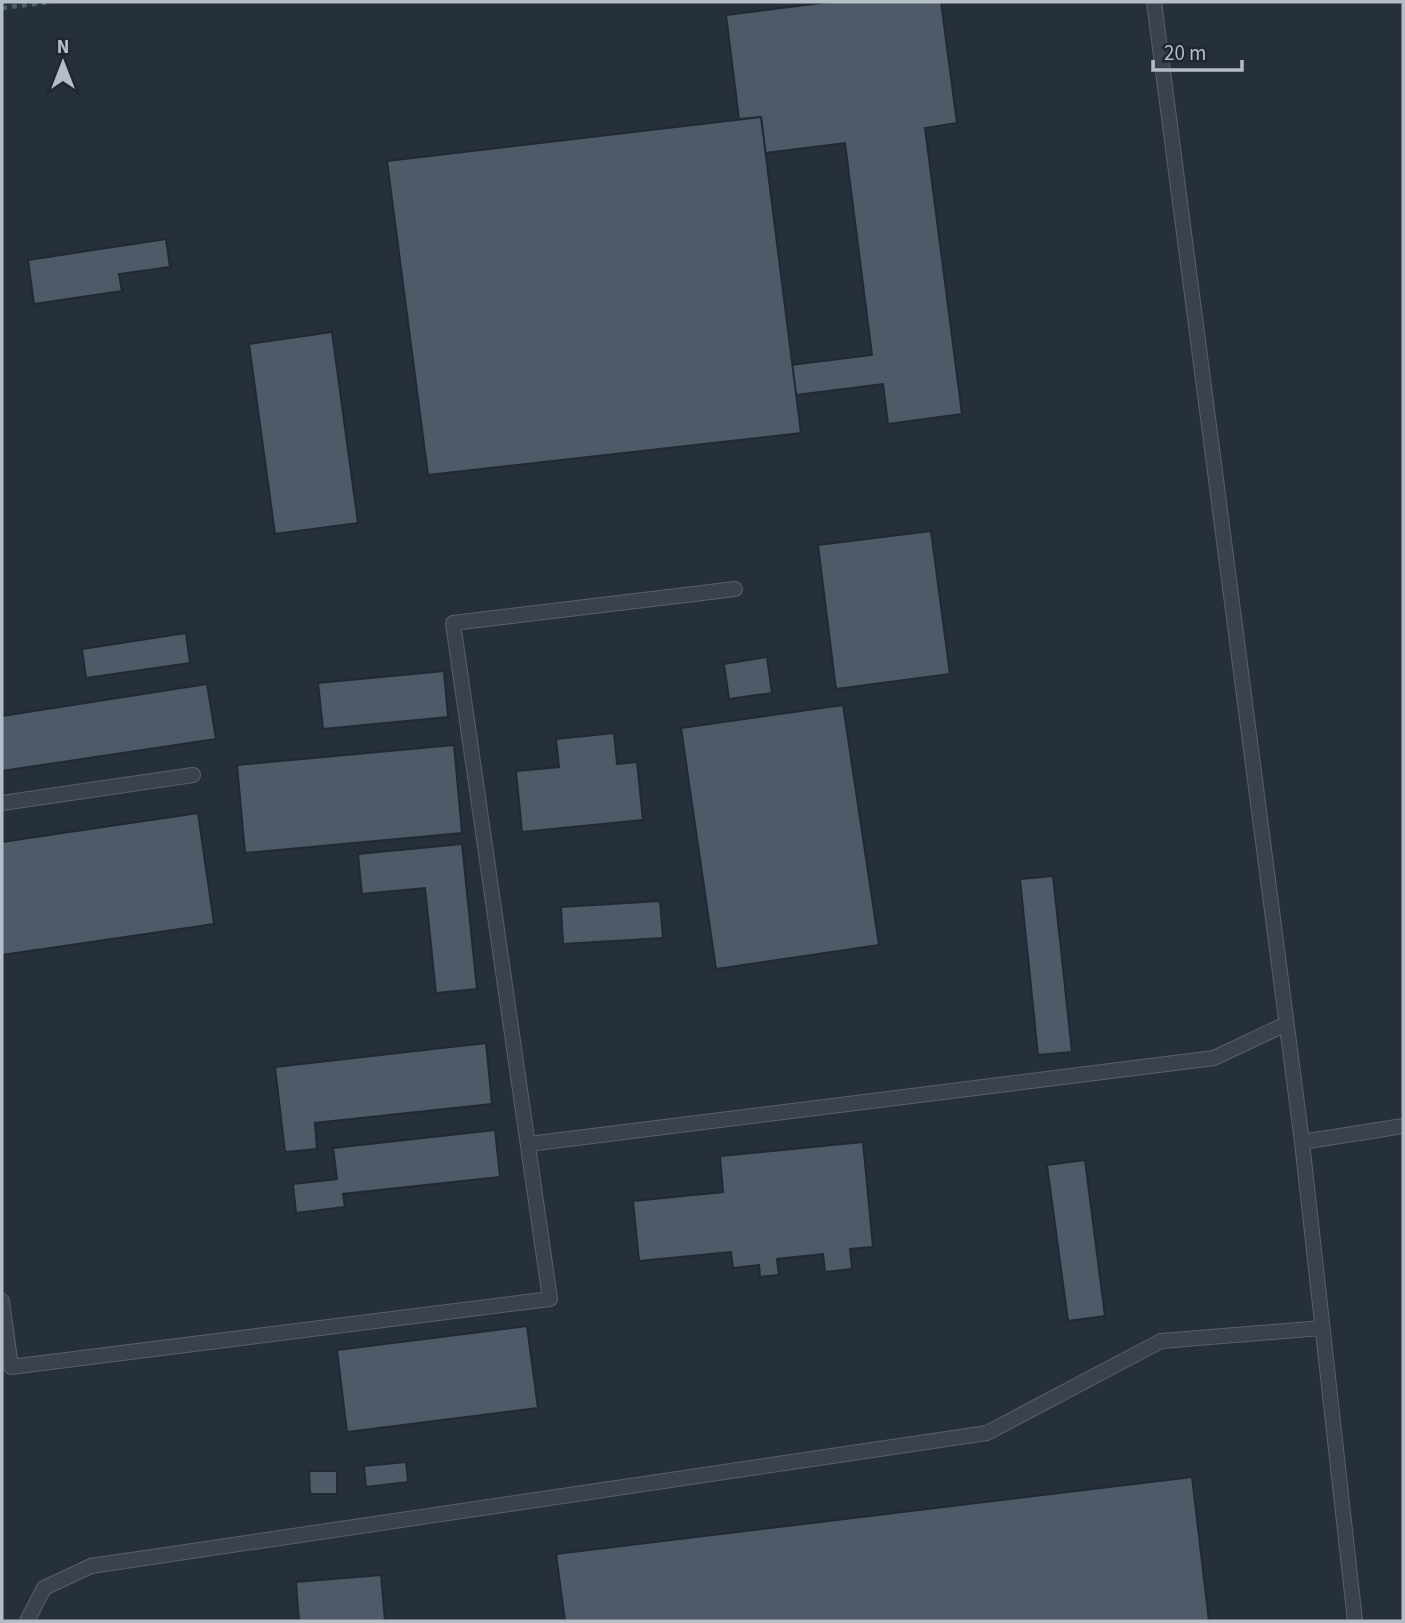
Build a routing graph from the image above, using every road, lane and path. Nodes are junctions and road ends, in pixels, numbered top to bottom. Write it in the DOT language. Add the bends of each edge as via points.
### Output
graph roads {
  1 [pos="52,2"];
  2 [pos="1154,2"];
  3 [pos="2,8"];
  4 [pos="735,589"];
  5 [pos="193,775"];
  6 [pos="2,803"];
  7 [pos="1286,1024"];
  8 [pos="1403,1126"];
  9 [pos="1301,1142"];
  10 [pos="530,1144"];
  11 [pos="2,1301"];
  12 [pos="1322,1328"];
  13 [pos="27,1621"];
  14 [pos="1355,1621"];
  1 -- 3 [label="path"];
  2 -- 7 [label="lane"];
  4 -- 10 [label="lane" via="453,623"];
  5 -- 6 [label="lane"];
  7 -- 9 [label="lane"];
  7 -- 10 [label="lane" via="1214,1058"];
  8 -- 9 [label="lane"];
  9 -- 12 [label="lane"];
  10 -- 11 [label="lane" via="550,1299 11,1367"];
  12 -- 13 [label="lane" via="1161,1341 987,1433 91,1566 44,1588"];
  12 -- 14 [label="lane"];
}
